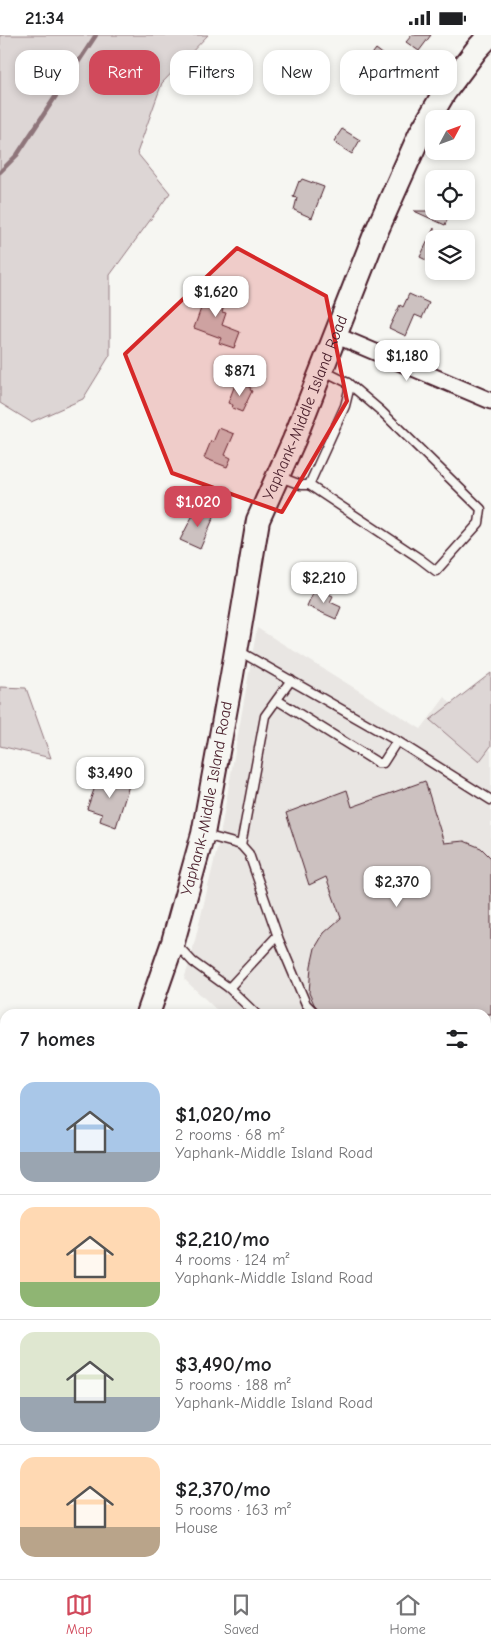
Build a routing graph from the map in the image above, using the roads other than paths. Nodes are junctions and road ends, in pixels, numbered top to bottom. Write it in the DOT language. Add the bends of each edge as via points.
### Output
graph roads {
  1 [pos="490,35"];
  2 [pos="482,50"];
  3 [pos="334,335"];
  4 [pos="322,370"];
  5 [pos="348,383"];
  6 [pos="491,401"];
  7 [pos="278,477"];
  8 [pos="309,485"];
  9 [pos="236,650"];
  10 [pos="291,680"];
  11 [pos="277,700"];
  12 [pos="397,741"];
  13 [pos="491,801"];
  14 [pos="203,835"];
  15 [pos="241,845"];
  16 [pos="277,936"];
  17 [pos="173,942"];
  18 [pos="229,988"];
  19 [pos="150,1009"];
  20 [pos="251,1009"];
  21 [pos="311,1009"];
  1 -- 2 [label="main road, Yaphank-Middle Island Road"];
  2 -- 3 [label="main road, Yaphank-Middle Island Road" via="444,93 420,134"];
  3 -- 4 [label="main road, Yaphank-Middle Island Road"];
  3 -- 6 [label="street"];
  4 -- 5 [label="lane"];
  4 -- 7 [label="main road, Yaphank-Middle Island Road"];
  5 -- 8 [label="lane" via="345,406"];
  5 -- 8 [label="lane" via="481,509 479,523 436,571"];
  7 -- 8 [label="lane"];
  7 -- 9 [label="main road, Yaphank-Middle Island Road" via="258,521"];
  9 -- 10 [label="lane"];
  9 -- 14 [label="main road, Yaphank-Middle Island Road"];
  10 -- 11 [label="lane"];
  10 -- 12 [label="lane"];
  11 -- 12 [label="lane" via="378,763 382,763"];
  11 -- 15 [label="lane" via="265,716"];
  12 -- 13 [label="lane"];
  14 -- 15 [label="lane"];
  14 -- 17 [label="main road, Yaphank-Middle Island Road"];
  15 -- 16 [label="lane" via="249,854"];
  16 -- 18 [label="lane"];
  16 -- 21 [label="lane"];
  17 -- 18 [label="lane" via="193,962"];
  17 -- 19 [label="main road, Yaphank-Middle Island Road"];
  18 -- 20 [label="lane"];
}
